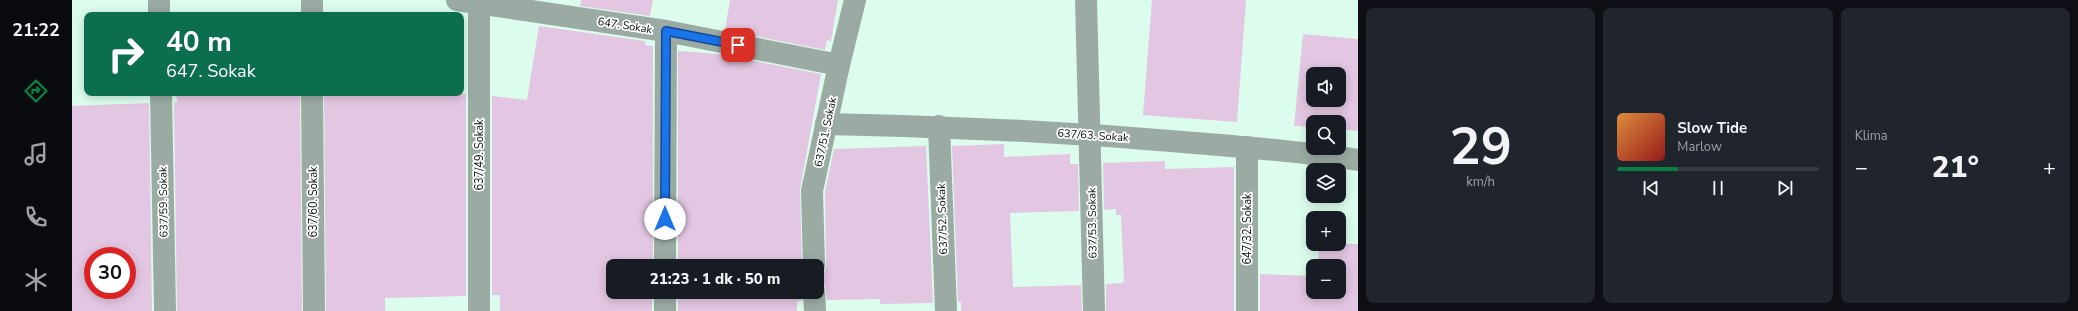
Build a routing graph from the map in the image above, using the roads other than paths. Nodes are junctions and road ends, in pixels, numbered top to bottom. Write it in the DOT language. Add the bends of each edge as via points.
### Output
graph roads {
  1 [pos="159,0"];
  2 [pos="312,0"];
  3 [pos="457,0"];
  4 [pos="855,0"];
  5 [pos="1086,0"];
  6 [pos="479,2"];
  7 [pos="159,12"];
  8 [pos="312,12"];
  9 [pos="666,31"];
  10 [pos="839,65"];
  11 [pos="160,96"];
  12 [pos="312,96"];
  13 [pos="826,124"];
  14 [pos="939,126"];
  15 [pos="1090,134"];
  16 [pos="1247,147"];
  17 [pos="1358,160"];
  18 [pos="665,259"];
  19 [pos="814,259"];
  20 [pos="665,299"];
  21 [pos="814,299"];
  22 [pos="165,311"];
  23 [pos="314,311"];
  24 [pos="480,311"];
  25 [pos="665,311"];
  26 [pos="814,311"];
  27 [pos="946,311"];
  28 [pos="1094,311"];
  29 [pos="1247,311"];
  1 -- 7 [label="street"];
  2 -- 8 [label="street"];
  3 -- 6 [label="street, 647. Sokak"];
  4 -- 10 [label="street, 637/51. Sokak"];
  5 -- 15 [label="street, 637/53. Sokak"];
  6 -- 9 [label="street, 647. Sokak"];
  6 -- 24 [label="street, 637/49. Sokak"];
  9 -- 10 [label="street, 647. Sokak"];
  9 -- 18 [label="street"];
  10 -- 13 [label="street, 637/51. Sokak"];
  11 -- 22 [label="street, 637/59. Sokak"];
  12 -- 23 [label="street, 637/60. Sokak"];
  13 -- 14 [label="street, 637/63. Sokak"];
  13 -- 19 [label="street, 637/51. Sokak" via="812,191"];
  14 -- 15 [label="street, 637/63. Sokak"];
  14 -- 27 [label="street, 637/52. Sokak"];
  15 -- 16 [label="street, 637/63. Sokak"];
  15 -- 28 [label="street, 637/53. Sokak"];
  16 -- 17 [label="street, 637/63. Sokak"];
  16 -- 29 [label="street, 647/32. Sokak"];
  20 -- 25 [label="street"];
  21 -- 26 [label="street"];
}
